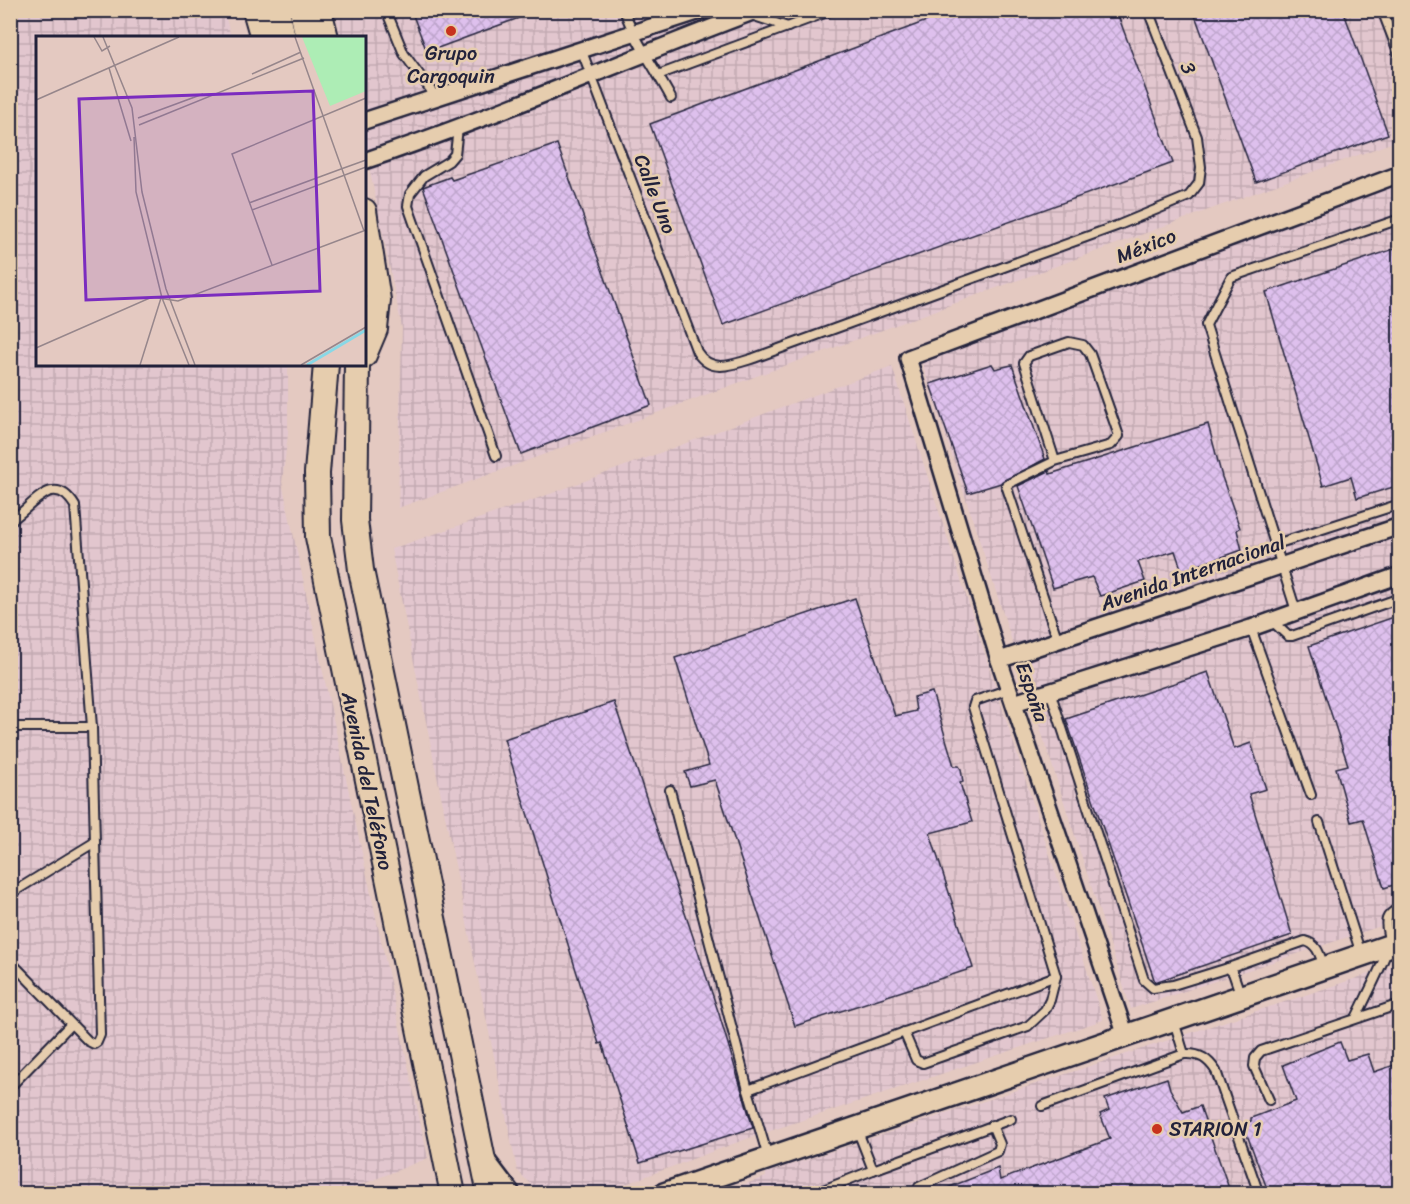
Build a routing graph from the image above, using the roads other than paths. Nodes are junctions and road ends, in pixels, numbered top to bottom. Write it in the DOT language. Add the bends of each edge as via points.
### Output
graph roads {
  1 [pos="255,10"];
  2 [pos="277,10"];
  3 [pos="302,10"];
  4 [pos="319,10"];
  5 [pos="386,10"];
  6 [pos="624,10"];
  7 [pos="703,10"];
  8 [pos="833,10"];
  9 [pos="1148,10"];
  10 [pos="1382,10"];
  11 [pos="751,12"];
  12 [pos="788,27"];
  13 [pos="633,35"];
  14 [pos="262,36"];
  15 [pos="284,36"];
  16 [pos="308,36"];
  17 [pos="326,36"];
  18 [pos="581,49"];
  19 [pos="646,52"];
  20 [pos="1400,57"];
  21 [pos="658,75"];
  22 [pos="592,76"];
  23 [pos="436,97"];
  24 [pos="671,98"];
  25 [pos="366,120"];
  26 [pos="458,128"];
  27 [pos="366,160"];
  28 [pos="1400,174"];
  29 [pos="1400,219"];
  30 [pos="366,225"];
  31 [pos="366,350"];
  32 [pos="697,352"];
  33 [pos="908,358"];
  34 [pos="314,366"];
  35 [pos="326,366"];
  36 [pos="360,366"];
  37 [pos="322,404"];
  38 [pos="496,456"];
  39 [pos="1055,461"];
  40 [pos="1400,504"];
  41 [pos="10,521"];
  42 [pos="1400,526"];
  43 [pos="1275,544"];
  44 [pos="1282,566"];
  45 [pos="1400,575"];
  46 [pos="1400,598"];
  47 [pos="1296,611"];
  48 [pos="1271,620"];
  49 [pos="1251,628"];
  50 [pos="1058,641"];
  51 [pos="999,660"];
  52 [pos="1050,691"];
  53 [pos="1012,696"];
  54 [pos="10,727"];
  55 [pos="92,727"];
  56 [pos="670,790"];
  57 [pos="1311,795"];
  58 [pos="1319,822"];
  59 [pos="95,842"];
  60 [pos="10,894"];
  61 [pos="1400,908"];
  62 [pos="1394,944"];
  63 [pos="1362,955"];
  64 [pos="10,961"];
  65 [pos="1228,968"];
  66 [pos="1325,968"];
  67 [pos="1056,976"];
  68 [pos="1241,997"];
  69 [pos="1400,1004"];
  70 [pos="1356,1018"];
  71 [pos="1174,1020"];
  72 [pos="71,1024"];
  73 [pos="904,1032"];
  74 [pos="1126,1036"];
  75 [pos="1184,1054"];
  76 [pos="10,1087"];
  77 [pos="748,1090"];
  78 [pos="1269,1101"];
  79 [pos="1042,1106"];
  80 [pos="1011,1119"];
  81 [pos="992,1125"];
  82 [pos="856,1128"];
  83 [pos="482,1158"];
  84 [pos="768,1158"];
  85 [pos="873,1170"];
  86 [pos="919,1187"];
  87 [pos="453,1194"];
  88 [pos="490,1194"];
  89 [pos="509,1194"];
  90 [pos="664,1194"];
  91 [pos="813,1194"];
  92 [pos="1259,1194"];
  1 -- 14 [label="main road"];
  2 -- 15 [label="main road"];
  3 -- 16 [label="main road"];
  4 -- 17 [label="main road"];
  5 -- 23 [label="lane" via="404,54"];
  6 -- 13 [label="lane"];
  7 -- 13 [label="street"];
  8 -- 12 [label="lane"];
  9 -- 32 [label="lane, 3" via="1197,137 1198,183 1189,196 735,364 717,366 702,360"];
  10 -- 20 [label="lane"];
  11 -- 12 [label="lane"];
  11 -- 19 [label="street"];
  12 -- 21 [label="lane"];
  13 -- 18 [label="street"];
  13 -- 19 [label="lane"];
  18 -- 22 [label="lane, Calle Uno"];
  18 -- 23 [label="street"];
  19 -- 21 [label="lane"];
  19 -- 22 [label="street"];
  21 -- 24 [label="lane"];
  22 -- 26 [label="street"];
  22 -- 32 [label="lane, Calle Uno"];
  23 -- 25 [label="street"];
  26 -- 27 [label="street"];
  26 -- 38 [label="lane" via="452,158 424,176 410,194 408,206"];
  28 -- 33 [label="street, México"];
  29 -- 43 [label="lane" via="1231,277 1206,325"];
  30 -- 31 [label="main road" via="378,308"];
  33 -- 51 [label="street, España"];
  34 -- 37 [label="main road"];
  35 -- 37 [label="main road, Avenida del Teléfono"];
  36 -- 83 [label="main road, Avenida del Teléfono" via="354,458 361,570"];
  37 -- 87 [label="main road, Avenida del Teléfono" via="316,505 321,558"];
  39 -- 39 [label="lane" via="1111,445 1119,436 1090,354 1083,345 1069,342 1029,356 1024,363"];
  39 -- 50 [label="lane" via="1006,485"];
  40 -- 43 [label="lane"];
  41 -- 55 [label="lane" via="46,492 57,490 68,495 75,506"];
  42 -- 44 [label="street, Avenida Internacional"];
  43 -- 44 [label="lane"];
  44 -- 47 [label="lane"];
  44 -- 50 [label="street, Avenida Internacional"];
  45 -- 47 [label="street"];
  46 -- 48 [label="lane" via="1292,636"];
  47 -- 48 [label="street"];
  48 -- 49 [label="street"];
  49 -- 52 [label="street"];
  49 -- 57 [label="lane"];
  50 -- 51 [label="street, Avenida Internacional"];
  51 -- 53 [label="street, España"];
  52 -- 53 [label="street"];
  52 -- 65 [label="lane" via="1144,980 1154,988"];
  53 -- 67 [label="lane" via="975,701 973,707"];
  53 -- 74 [label="street, España"];
  54 -- 55 [label="lane"];
  55 -- 59 [label="lane"];
  56 -- 77 [label="lane"];
  58 -- 63 [label="lane"];
  59 -- 60 [label="lane"];
  59 -- 72 [label="lane" via="100,1038 91,1043"];
  61 -- 62 [label="lane" via="1386,922"];
  62 -- 63 [label="main road"];
  62 -- 70 [label="lane"];
  63 -- 66 [label="main road"];
  64 -- 72 [label="lane"];
  65 -- 66 [label="lane" via="1305,941 1319,951"];
  65 -- 68 [label="lane"];
  66 -- 68 [label="main road"];
  67 -- 73 [label="lane"];
  67 -- 73 [label="lane" via="1045,1010 1028,1026 923,1063 916,1060"];
  68 -- 71 [label="main road"];
  69 -- 70 [label="lane"];
  70 -- 78 [label="lane" via="1261,1051 1254,1066"];
  71 -- 74 [label="main road"];
  71 -- 75 [label="lane"];
  72 -- 76 [label="lane"];
  73 -- 77 [label="lane"];
  74 -- 82 [label="main road"];
  75 -- 79 [label="lane"];
  75 -- 92 [label="lane" via="1208,1059 1216,1071"];
  77 -- 84 [label="lane"];
  80 -- 81 [label="lane"];
  81 -- 85 [label="lane"];
  81 -- 86 [label="lane" via="1000,1149"];
  82 -- 84 [label="main road"];
  82 -- 85 [label="lane"];
  83 -- 88 [label="main road, Avenida del Teléfono"];
  83 -- 89 [label="main road"];
  84 -- 90 [label="main road"];
  85 -- 91 [label="lane"];
}
